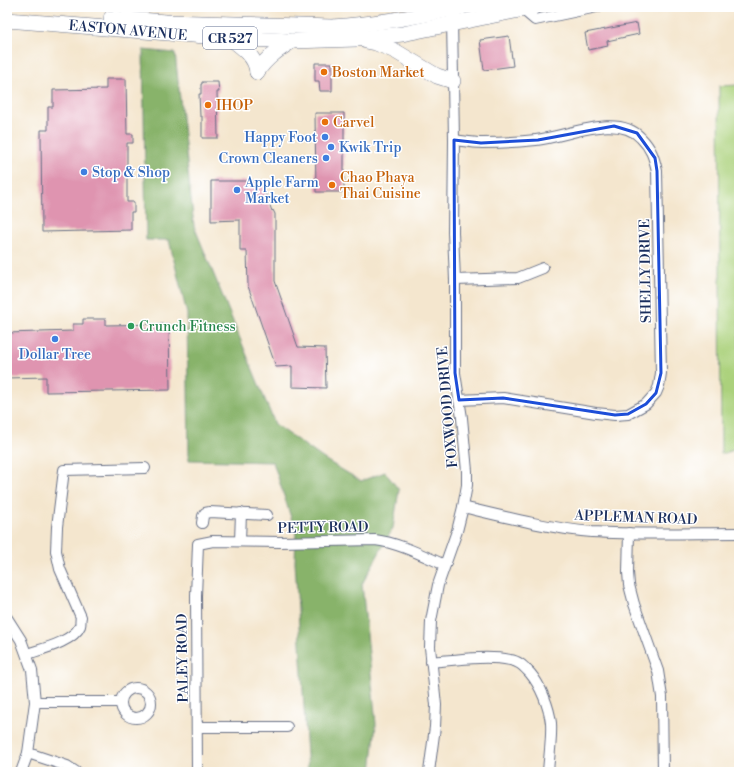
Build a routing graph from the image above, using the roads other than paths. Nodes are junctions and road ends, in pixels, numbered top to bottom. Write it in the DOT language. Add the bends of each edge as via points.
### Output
graph roads {
  1 [pos="597,7"];
  2 [pos="528,8"];
  3 [pos="7,11"];
  4 [pos="455,13"];
  5 [pos="7,20"];
  6 [pos="230,38"];
  7 [pos="357,39"];
  8 [pos="292,41"];
  9 [pos="453,81"];
  10 [pos="454,140"];
  11 [pos="543,268"];
  12 [pos="455,280"];
  13 [pos="459,400"];
  14 [pos="145,468"];
  15 [pos="463,507"];
  16 [pos="241,514"];
  17 [pos="267,515"];
  18 [pos="202,523"];
  19 [pos="629,533"];
  20 [pos="739,533"];
  21 [pos="240,541"];
  22 [pos="198,544"];
  23 [pos="445,565"];
  24 [pos="7,618"];
  25 [pos="27,654"];
  26 [pos="431,662"];
  27 [pos="35,702"];
  28 [pos="122,702"];
  29 [pos="287,727"];
  30 [pos="197,728"];
  31 [pos="28,753"];
  32 [pos="21,772"];
  33 [pos="76,772"];
  34 [pos="198,772"];
  35 [pos="429,772"];
  36 [pos="548,772"];
  37 [pos="663,772"];
  1 -- 2 [label="street" via="535,20"];
  2 -- 4 [label="main road, EASTON AVENUE / CR 527"];
  3 -- 4 [label="main road, EASTON AVENUE / CR 527" via="166,22 332,27"];
  4 -- 7 [label="main road, EASTON AVENUE / CR 527" via="402,34"];
  4 -- 9 [label="street, FOXWOOD DRIVE"];
  5 -- 6 [label="main road, EASTON AVENUE / CR 527"];
  6 -- 8 [label="main road, EASTON AVENUE / CR 527"];
  6 -- 8 [label="main road" via="248,53 258,72 269,57"];
  7 -- 8 [label="main road, EASTON AVENUE / CR 527"];
  7 -- 9 [label="main road" via="395,50 437,76"];
  9 -- 10 [label="street, FOXWOOD DRIVE"];
  10 -- 12 [label="street, FOXWOOD DRIVE"];
  10 -- 13 [label="street, SHELLY DRIVE" via="481,143 538,140 614,126 637,133 655,158 657,170 661,365 656,393 646,404 628,414 615,416 504,398"];
  11 -- 12 [label="street" via="518,278"];
  12 -- 13 [label="street, FOXWOOD DRIVE" via="455,374"];
  13 -- 15 [label="street, FOXWOOD DRIVE" via="467,471"];
  14 -- 25 [label="street" via="64,470 56,551 60,569 81,617 80,625 76,632 60,644"];
  15 -- 19 [label="street, APPLEMAN ROAD" via="530,523 591,532"];
  15 -- 23 [label="street, FOXWOOD DRIVE"];
  16 -- 17 [label="street"];
  16 -- 18 [label="street" via="205,513"];
  16 -- 21 [label="street"];
  19 -- 20 [label="street, APPLEMAN ROAD"];
  19 -- 37 [label="street" via="629,585 658,670 662,697"];
  21 -- 22 [label="street, PETTY ROAD"];
  21 -- 23 [label="street, PETTY ROAD" via="375,540 410,549"];
  22 -- 30 [label="street, PALEY ROAD"];
  23 -- 26 [label="street, FOXWOOD DRIVE" via="438,585 432,621"];
  24 -- 25 [label="street"];
  25 -- 27 [label="street" via="32,670"];
  26 -- 35 [label="street, FOXWOOD DRIVE" via="436,712"];
  26 -- 36 [label="street" via="491,657 521,664 544,695 551,722"];
  27 -- 28 [label="street"];
  27 -- 31 [label="street"];
  29 -- 30 [label="street"];
  30 -- 34 [label="street, PALEY ROAD"];
  31 -- 32 [label="street"];
  31 -- 33 [label="street" via="67,766"];
}
